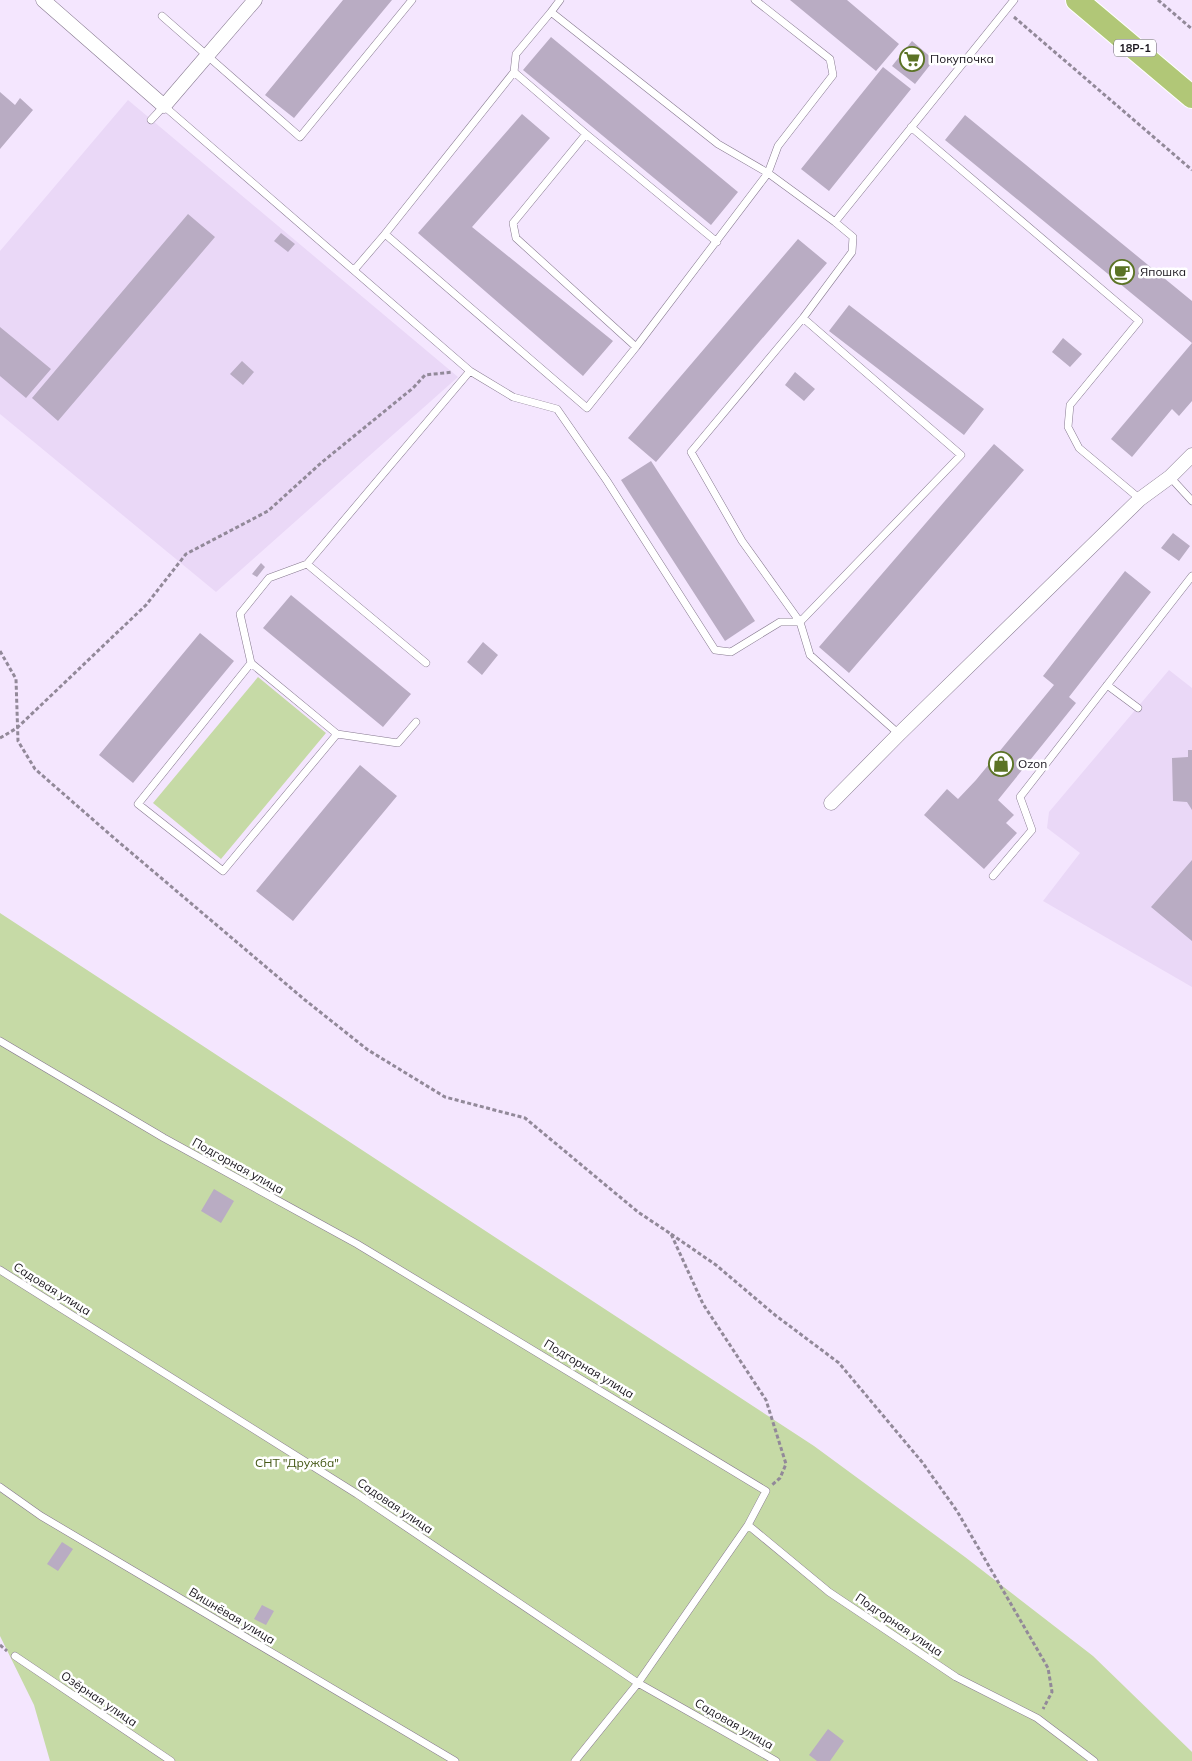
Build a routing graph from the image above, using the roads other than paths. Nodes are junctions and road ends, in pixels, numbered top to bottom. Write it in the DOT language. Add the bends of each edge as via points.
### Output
graph roads {
  1 [pos="43,0"];
  2 [pos="255,0"];
  3 [pos="412,0"];
  4 [pos="560,0"];
  5 [pos="755,0"];
  6 [pos="1014,0"];
  7 [pos="1077,0"];
  8 [pos="551,12"];
  9 [pos="162,16"];
  10 [pos="207,56"];
  11 [pos="514,72"];
  12 [pos="1192,96"];
  13 [pos="164,106"];
  14 [pos="151,120"];
  15 [pos="911,127"];
  16 [pos="586,134"];
  17 [pos="768,173"];
  18 [pos="835,222"];
  19 [pos="385,234"];
  20 [pos="717,242"];
  21 [pos="354,269"];
  22 [pos="803,318"];
  23 [pos="636,347"];
  24 [pos="470,371"];
  25 [pos="1192,455"];
  26 [pos="1170,477"];
  27 [pos="1140,499"];
  28 [pos="1192,501"];
  29 [pos="308,564"];
  30 [pos="1192,576"];
  31 [pos="800,622"];
  32 [pos="251,663"];
  33 [pos="426,663"];
  34 [pos="1107,685"];
  35 [pos="1138,708"];
  36 [pos="416,722"];
  37 [pos="337,734"];
  38 [pos="898,734"];
  39 [pos="831,803"];
  40 [pos="993,876"];
  41 [pos="0,1042"];
  42 [pos="0,1270"];
  43 [pos="0,1488"];
  44 [pos="748,1525"];
  45 [pos="15,1656"];
  46 [pos="638,1683"];
  47 [pos="171,1761"];
  48 [pos="454,1761"];
  49 [pos="575,1761"];
  50 [pos="776,1761"];
  51 [pos="1094,1761"];
  1 -- 13 [label="street"];
  2 -- 10 [label="street"];
  3 -- 10 [label="lane" via="300,137"];
  4 -- 8 [label="lane"];
  5 -- 17 [label="lane" via="830,59 833,75 778,146"];
  6 -- 15 [label="lane"];
  7 -- 12 [label="main road, 18Р-1"];
  8 -- 11 [label="lane" via="516,54"];
  8 -- 17 [label="lane" via="718,144"];
  9 -- 10 [label="lane"];
  10 -- 13 [label="street"];
  11 -- 16 [label="lane"];
  11 -- 19 [label="lane"];
  13 -- 14 [label="lane"];
  13 -- 21 [label="lane"];
  15 -- 18 [label="lane"];
  15 -- 27 [label="lane" via="1139,321 1070,404 1068,427 1079,448"];
  16 -- 20 [label="lane"];
  16 -- 23 [label="lane" via="513,223 516,238"];
  17 -- 18 [label="lane"];
  17 -- 20 [label="lane"];
  18 -- 22 [label="lane" via="853,237 852,252"];
  19 -- 21 [label="lane"];
  19 -- 23 [label="lane" via="587,408"];
  20 -- 23 [label="lane"];
  21 -- 24 [label="lane"];
  22 -- 31 [label="lane" via="691,452 742,541"];
  22 -- 31 [label="lane" via="961,455"];
  24 -- 29 [label="lane"];
  24 -- 31 [label="lane" via="512,397 557,409 715,650 731,652 780,622"];
  25 -- 26 [label="street"];
  26 -- 27 [label="street"];
  26 -- 28 [label="lane"];
  27 -- 38 [label="street"];
  29 -- 32 [label="lane" via="269,578 240,614"];
  29 -- 33 [label="lane"];
  30 -- 34 [label="lane"];
  31 -- 38 [label="lane" via="810,655"];
  32 -- 37 [label="lane"];
  32 -- 37 [label="lane" via="138,804 223,871"];
  34 -- 35 [label="lane"];
  34 -- 40 [label="lane" via="1020,797 1032,830"];
  36 -- 37 [label="lane" via="398,743"];
  38 -- 39 [label="street"];
  41 -- 44 [label="lane, Подгорная улица" via="164,1138 357,1244 766,1491"];
  42 -- 46 [label="lane, Садовая улица" via="357,1494"];
  43 -- 48 [label="lane, Вишнёвая улица" via="41,1516"];
  44 -- 46 [label="lane"];
  44 -- 51 [label="lane, Подгорная улица" via="829,1592 956,1678 1037,1718"];
  45 -- 47 [label="lane, Озёрная улица"];
  46 -- 49 [label="lane"];
  46 -- 50 [label="lane, Садовая улица"];
}
